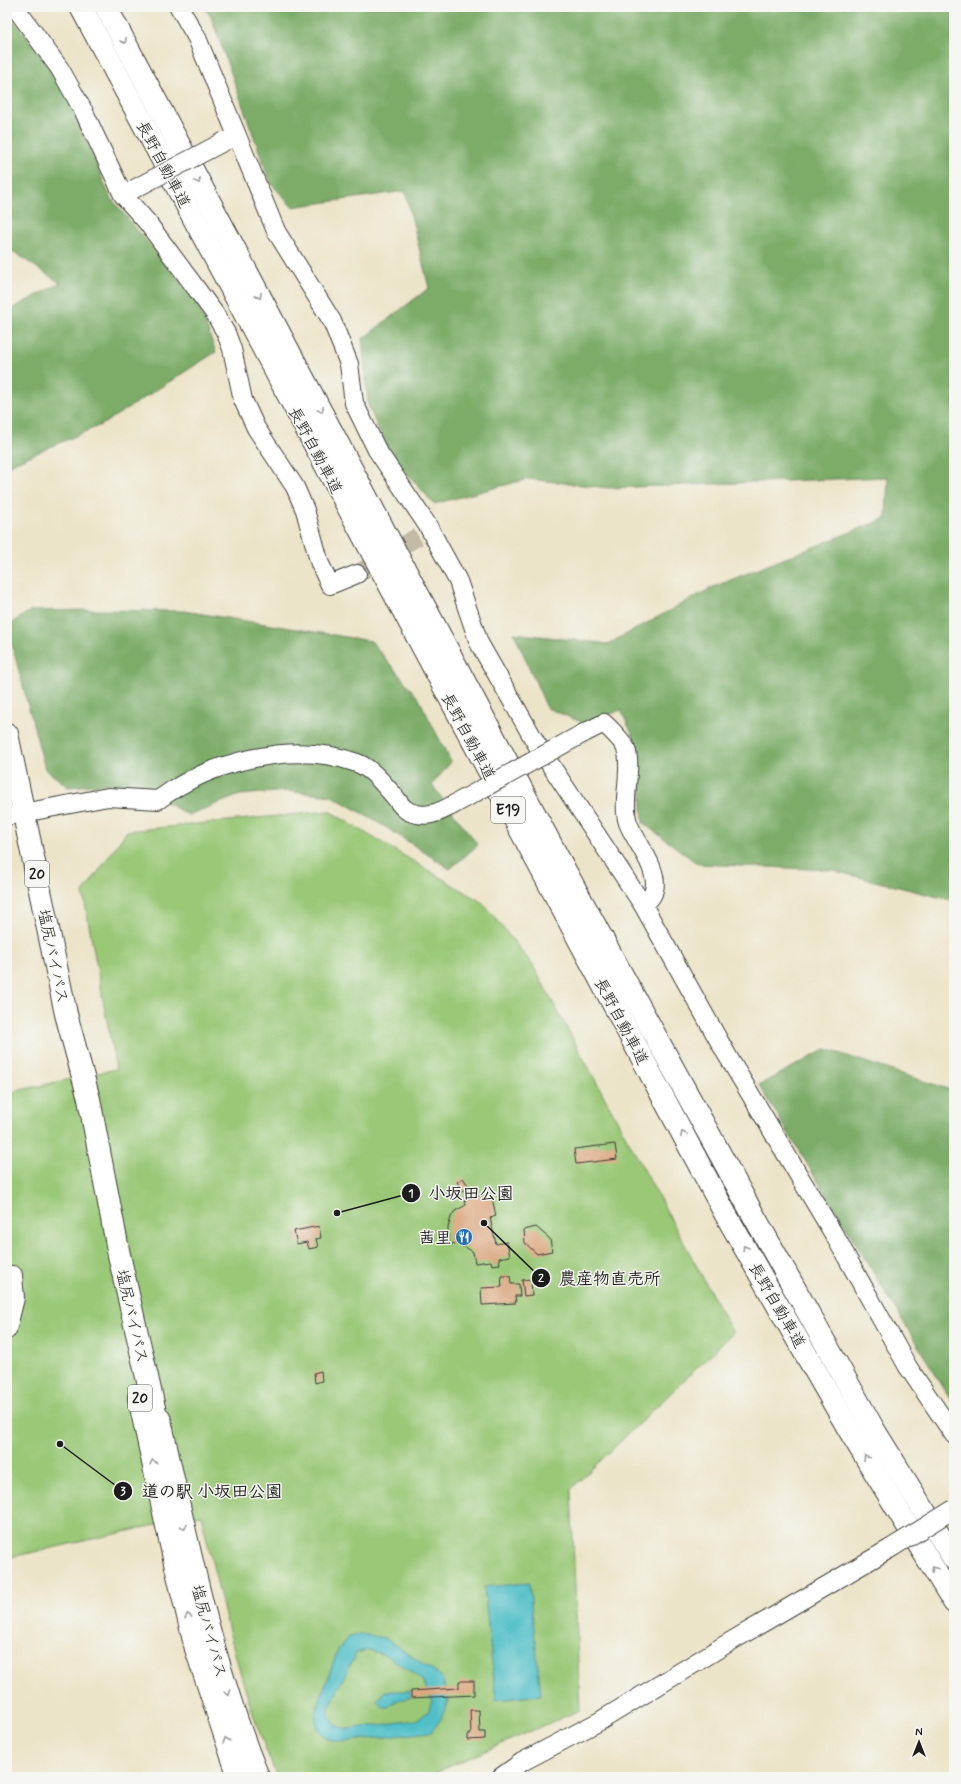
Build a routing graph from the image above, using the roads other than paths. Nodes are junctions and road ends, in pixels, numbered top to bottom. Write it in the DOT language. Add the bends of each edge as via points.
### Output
graph roads {
  1 [pos="15,7"];
  2 [pos="81,7"];
  3 [pos="106,7"];
  4 [pos="179,7"];
  5 [pos="230,138"];
  6 [pos="128,192"];
  7 [pos="357,574"];
  8 [pos="7,734"];
  9 [pos="16,814"];
  10 [pos="643,905"];
  11 [pos="66,1014"];
  12 [pos="7,1275"];
  13 [pos="7,1330"];
  14 [pos="954,1435"];
  15 [pos="954,1509"];
  16 [pos="954,1559"];
  17 [pos="954,1602"];
  18 [pos="239,1777"];
  19 [pos="258,1777"];
  20 [pos="501,1777"];
  1 -- 6 [label="street" via="60,69"];
  17 -- 2 [label="highway, 長野自動車道 / E19, one-way" via="850,1434 726,1215"];
  3 -- 16 [label="highway, 長野自動車道 / E19, one-way" via="553,849 874,1430"];
  4 -- 5 [label="street" via="197,38"];
  5 -- 6 [label="street, bridge"];
  5 -- 10 [label="street" via="276,231 332,321 348,364 354,403 377,450 458,581 479,642 528,729"];
  6 -- 7 [label="street" via="146,222 226,333 243,400 256,428 298,493 306,510 320,564 330,584"];
  8 -- 9 [label="highway, 塩尻バイパス / 20"];
  9 -- 10 [label="street, bridge" via="108,797 158,800 175,787 219,767 261,756 295,754 331,757 358,763 371,770 406,809 418,814 431,814 451,806 604,723 626,748 628,822 654,875 655,889"];
  9 -- 11 [label="highway, 塩尻バイパス / 20"];
  10 -- 14 [label="street" via="908,1367"];
  18 -- 11 [label="highway, 塩尻バイパス / 20, one-way" via="196,1650 176,1563 71,1085"];
  11 -- 19 [label="highway, 塩尻バイパス / 20, one-way" via="89,1099 119,1255 206,1620 234,1712"];
  12 -- 13 [label="street" via="13,1275 15,1298"];
  15 -- 20 [label="street, bridge" via="600,1721 522,1762"];
}
